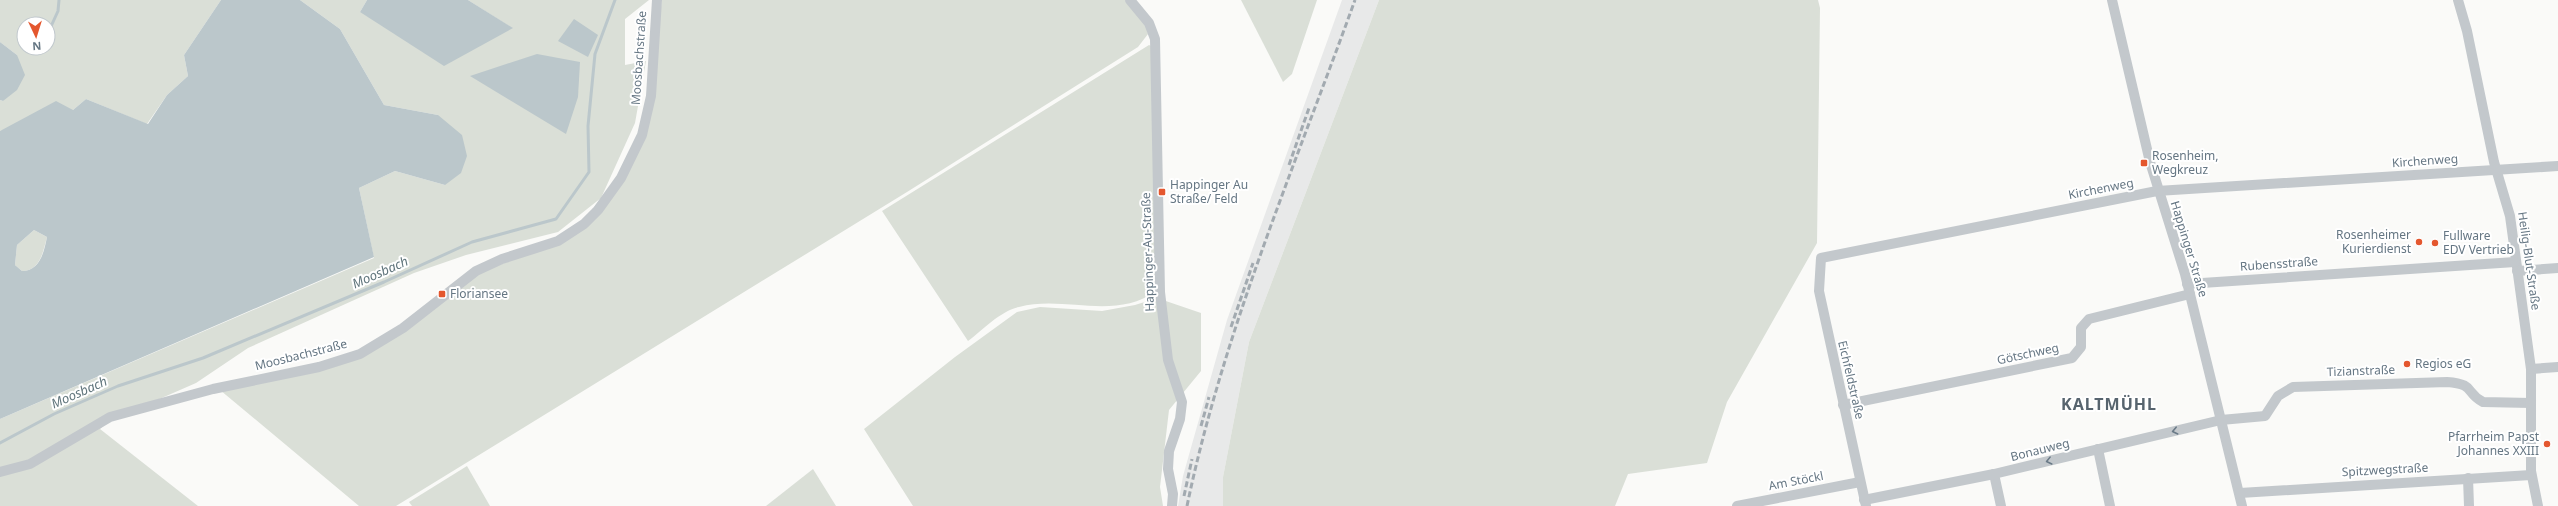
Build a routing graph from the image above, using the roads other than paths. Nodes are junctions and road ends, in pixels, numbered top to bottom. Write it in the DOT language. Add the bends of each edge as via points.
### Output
graph roads {
  1 [pos="657,0"];
  2 [pos="1130,0"];
  3 [pos="2112,0"];
  4 [pos="2458,0"];
  5 [pos="2558,166"];
  6 [pos="2495,169"];
  7 [pos="2157,191"];
  8 [pos="1821,258"];
  9 [pos="2516,266"];
  10 [pos="2558,268"];
  11 [pos="2188,284"];
  12 [pos="2190,294"];
  13 [pos="2558,367"];
  14 [pos="2531,369"];
  15 [pos="2531,403"];
  16 [pos="1843,404"];
  17 [pos="2221,420"];
  18 [pos="2098,449"];
  19 [pos="0,472"];
  20 [pos="1994,474"];
  21 [pos="2531,475"];
  22 [pos="2468,478"];
  23 [pos="1860,482"];
  24 [pos="2240,493"];
  25 [pos="1865,503"];
  26 [pos="1172,506"];
  27 [pos="1737,506"];
  28 [pos="2001,506"];
  29 [pos="2110,506"];
  30 [pos="2242,506"];
  31 [pos="2469,506"];
  32 [pos="2538,506"];
  1 -- 19 [label="street, Moosbachstraße" via="651,96 642,135 621,178 598,210 584,224 558,241 502,258 476,271 404,328 360,354 110,417 30,464"];
  2 -- 26 [label="street, Happinger-Au-Straße" via="1149,24 1155,39 1160,292 1168,360 1182,402 1180,419 1169,451 1168,470 1173,494"];
  3 -- 7 [label="street, Happinger Straße"];
  4 -- 6 [label="street, Heilig-Blut-Straße" via="2467,31"];
  5 -- 6 [label="street, Kirchenweg"];
  6 -- 7 [label="street, Kirchenweg"];
  6 -- 9 [label="street, Heilig-Blut-Straße" via="2510,216"];
  7 -- 8 [label="street, Kirchenweg"];
  7 -- 11 [label="street, Happinger Straße"];
  8 -- 16 [label="street, Eichfeldstraße" via="1819,291"];
  9 -- 10 [label="street, Rubensstraße"];
  9 -- 11 [label="street, Rubensstraße"];
  9 -- 14 [label="street, Heilig-Blut-Straße"];
  11 -- 12 [label="street, Happinger Straße"];
  12 -- 16 [label="street, Götschweg" via="2089,319 2081,328 2081,347 2072,358"];
  12 -- 17 [label="street, Happinger Straße"];
  13 -- 14 [label="street"];
  14 -- 15 [label="street, Heilig-Blut-Straße"];
  15 -- 17 [label="street, Tizianstraße" via="2484,402 2478,400 2471,388 2461,383 2447,382 2292,387 2278,396 2265,416"];
  15 -- 21 [label="street, Heilig-Blut-Straße"];
  16 -- 23 [label="street, Eichfeldstraße"];
  17 -- 18 [label="street, Bonauweg, one-way"];
  17 -- 24 [label="street, Happinger Straße"];
  18 -- 20 [label="street, Bonauweg, one-way"];
  18 -- 29 [label="street"];
  20 -- 25 [label="street, Bonauweg"];
  20 -- 28 [label="street"];
  21 -- 22 [label="street, Spitzwegstraße"];
  21 -- 32 [label="street, Heilig-Blut-Straße"];
  22 -- 24 [label="street, Spitzwegstraße"];
  22 -- 31 [label="street"];
  23 -- 25 [label="street, Eichfeldstraße"];
  23 -- 27 [label="street, Am Stöckl"];
  24 -- 30 [label="street, Happinger Straße"];
}
